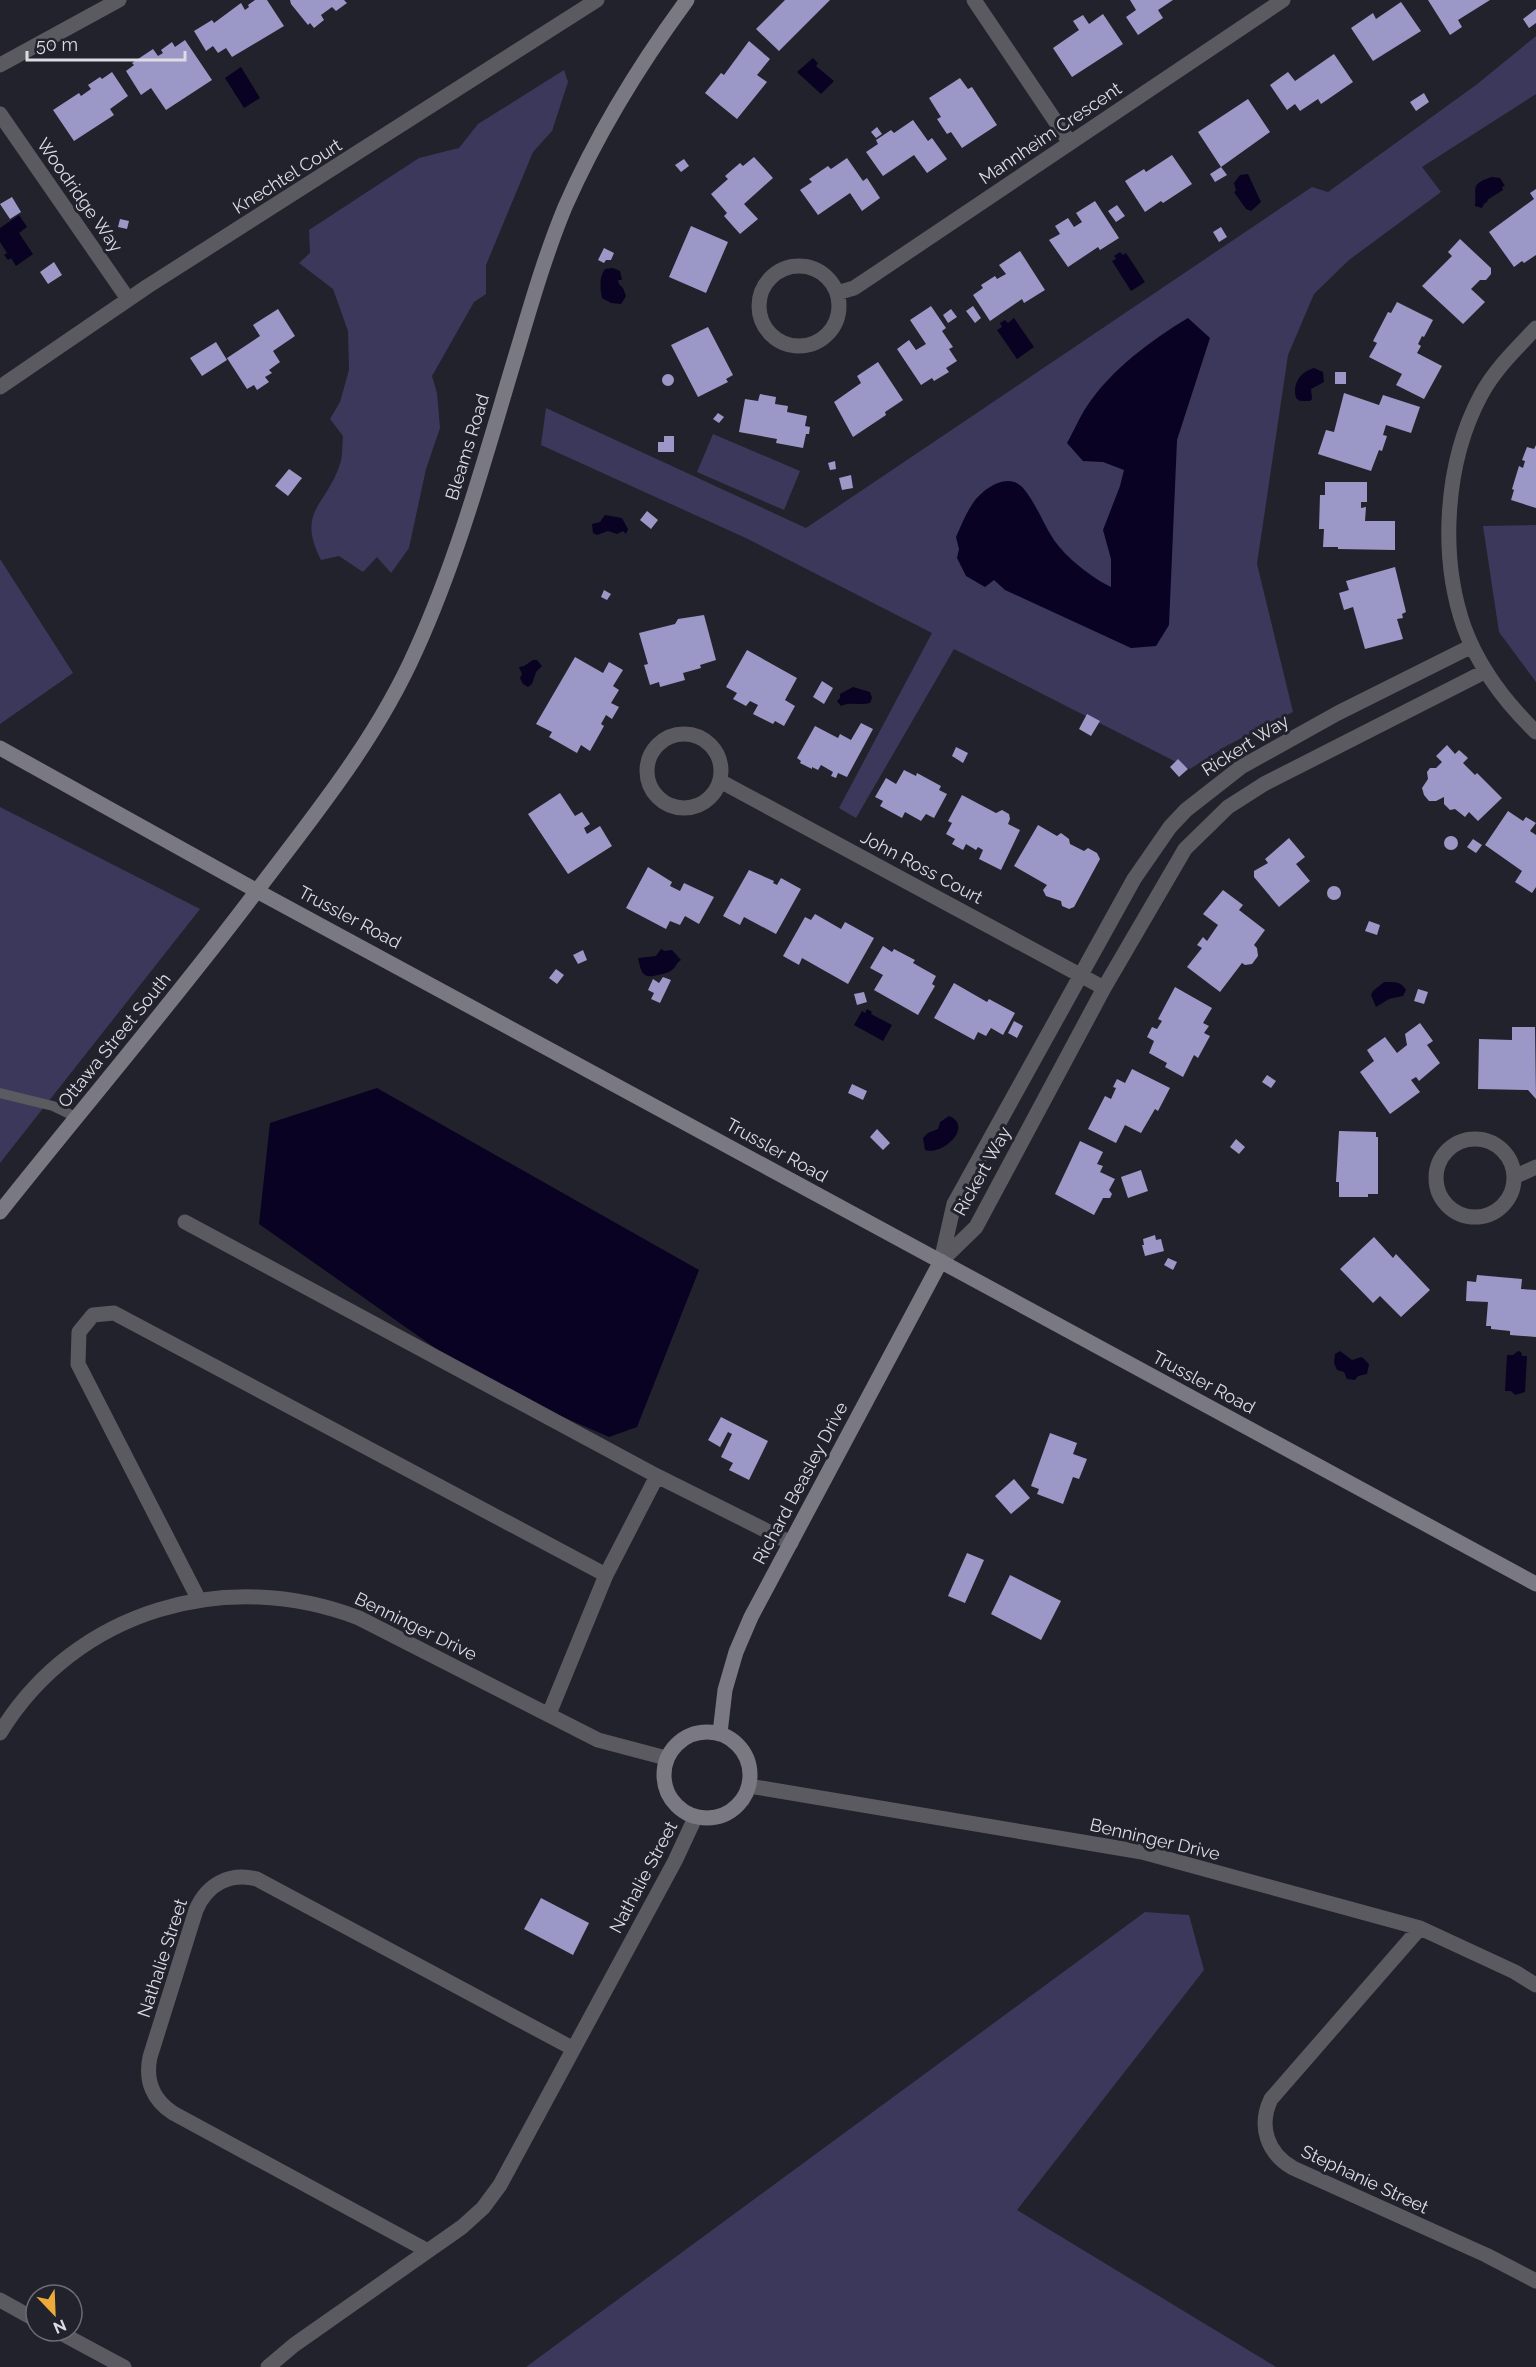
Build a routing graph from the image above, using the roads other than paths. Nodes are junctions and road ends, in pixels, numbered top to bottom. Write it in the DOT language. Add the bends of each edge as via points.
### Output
graph roads {
  1 [pos="119,0"];
  2 [pos="597,0"];
  3 [pos="687,0"];
  4 [pos="974,0"];
  5 [pos="1283,0"];
  6 [pos="0,65"];
  7 [pos="0,114"];
  8 [pos="1070,143"];
  9 [pos="837,293"];
  10 [pos="128,299"];
  11 [pos="1536,328"];
  12 [pos="0,387"];
  13 [pos="1473,646"];
  14 [pos="1486,671"];
  15 [pos="1536,732"];
  16 [pos="0,748"];
  17 [pos="720,781"];
  18 [pos="257,891"];
  19 [pos="1081,974"];
  20 [pos="1104,988"];
  21 [pos="0,1093"];
  22 [pos="76,1117"];
  23 [pos="1536,1167"];
  24 [pos="1514,1177"];
  25 [pos="0,1212"];
  26 [pos="185,1222"];
  27 [pos="941,1261"];
  28 [pos="657,1476"];
  29 [pos="791,1543"];
  30 [pos="606,1575"];
  31 [pos="1536,1584"];
  32 [pos="199,1600"];
  33 [pos="549,1714"];
  34 [pos="0,1733"];
  35 [pos="720,1733"];
  36 [pos="666,1758"];
  37 [pos="749,1786"];
  38 [pos="695,1818"];
  39 [pos="1420,1928"];
  40 [pos="1536,1985"];
  41 [pos="572,2048"];
  42 [pos="428,2251"];
  43 [pos="1536,2282"];
  44 [pos="0,2300"];
  45 [pos="24,2313"];
  46 [pos="79,2343"];
  47 [pos="124,2367"];
  48 [pos="268,2367"];
  1 -- 6 [label="street"];
  2 -- 10 [label="street, Knechtel Court"];
  3 -- 18 [label="main road, Bleams Road" via="641,67 566,206 458,541 403,678 356,759"];
  4 -- 8 [label="street"];
  5 -- 8 [label="street, Mannheim Crescent"];
  7 -- 10 [label="street, Woodridge Way"];
  8 -- 9 [label="street, Mannheim Crescent" via="854,288"];
  9 -- 9 [label="street" via="820,272 807,267 781,270 762,290 760,318 765,328 782,342 792,346 813,344 835,324"];
  10 -- 12 [label="street, Knechtel Court"];
  11 -- 13 [label="street" via="1512,352 1481,396 1458,458 1450,505 1450,553 1459,607"];
  13 -- 14 [label="street"];
  13 -- 19 [label="street, Rickert Way" via="1338,713 1241,767 1186,810 1134,879"];
  14 -- 15 [label="street" via="1517,714"];
  14 -- 20 [label="street, Rickert Way" via="1264,784 1228,807 1185,849"];
  16 -- 18 [label="main road, Trussler Road"];
  17 -- 17 [label="street" via="719,756 713,746 693,734 681,733 662,740 647,765 647,777 658,798 678,808 709,799"];
  17 -- 19 [label="street, John Ross Court"];
  18 -- 22 [label="main road, Ottawa Street South"];
  18 -- 27 [label="main road, Trussler Road"];
  19 -- 20 [label="street, John Ross Court"];
  19 -- 27 [label="street, Rickert Way" via="954,1204"];
  20 -- 27 [label="street, Rickert Way" via="976,1227"];
  21 -- 22 [label="lane"];
  22 -- 25 [label="main road, Ottawa Street South"];
  23 -- 24 [label="street"];
  24 -- 24 [label="street" via="1504,1152 1494,1144 1468,1140 1456,1145 1439,1165 1438,1190 1453,1210 1476,1217 1488,1215 1503,1205 1513,1189"];
  26 -- 28 [label="street"];
  27 -- 29 [label="main road, Richard Beasley Drive"];
  27 -- 31 [label="main road, Trussler Road"];
  28 -- 29 [label="street"];
  28 -- 30 [label="street"];
  29 -- 35 [label="main road, Richard Beasley Drive" via="736,1652 725,1690"];
  30 -- 32 [label="street" via="114,1313 93,1315 78,1332 78,1364"];
  30 -- 33 [label="street"];
  32 -- 33 [label="street, Benninger Drive" via="262,1596 339,1611"];
  32 -- 34 [label="street, Benninger Drive" via="137,1617 92,1640 33,1689"];
  33 -- 36 [label="street, Benninger Drive" via="598,1740"];
  35 -- 36 [label="main road" via="704,1731 687,1736"];
  35 -- 37 [label="main road" via="735,1742 745,1755"];
  36 -- 38 [label="main road" via="663,1777 667,1793 678,1807"];
  37 -- 38 [label="main road" via="740,1803 726,1814"];
  37 -- 39 [label="street, Benninger Drive" via="1142,1852"];
  38 -- 41 [label="street, Nathalie Street"];
  39 -- 40 [label="street, Benninger Drive"];
  39 -- 43 [label="street, Stephanie Street" via="1272,2099 1265,2122 1267,2138 1274,2152 1293,2168 1486,2255"];
  41 -- 42 [label="street, Nathalie Street" via="492,2197 473,2218"];
  41 -- 42 [label="street, Nathalie Street" via="257,1879 227,1879 203,1896 150,2057 149,2081 155,2097 173,2113"];
  42 -- 48 [label="street, Nathalie Street"];
  44 -- 45 [label="street"];
  46 -- 47 [label="street"];
}
